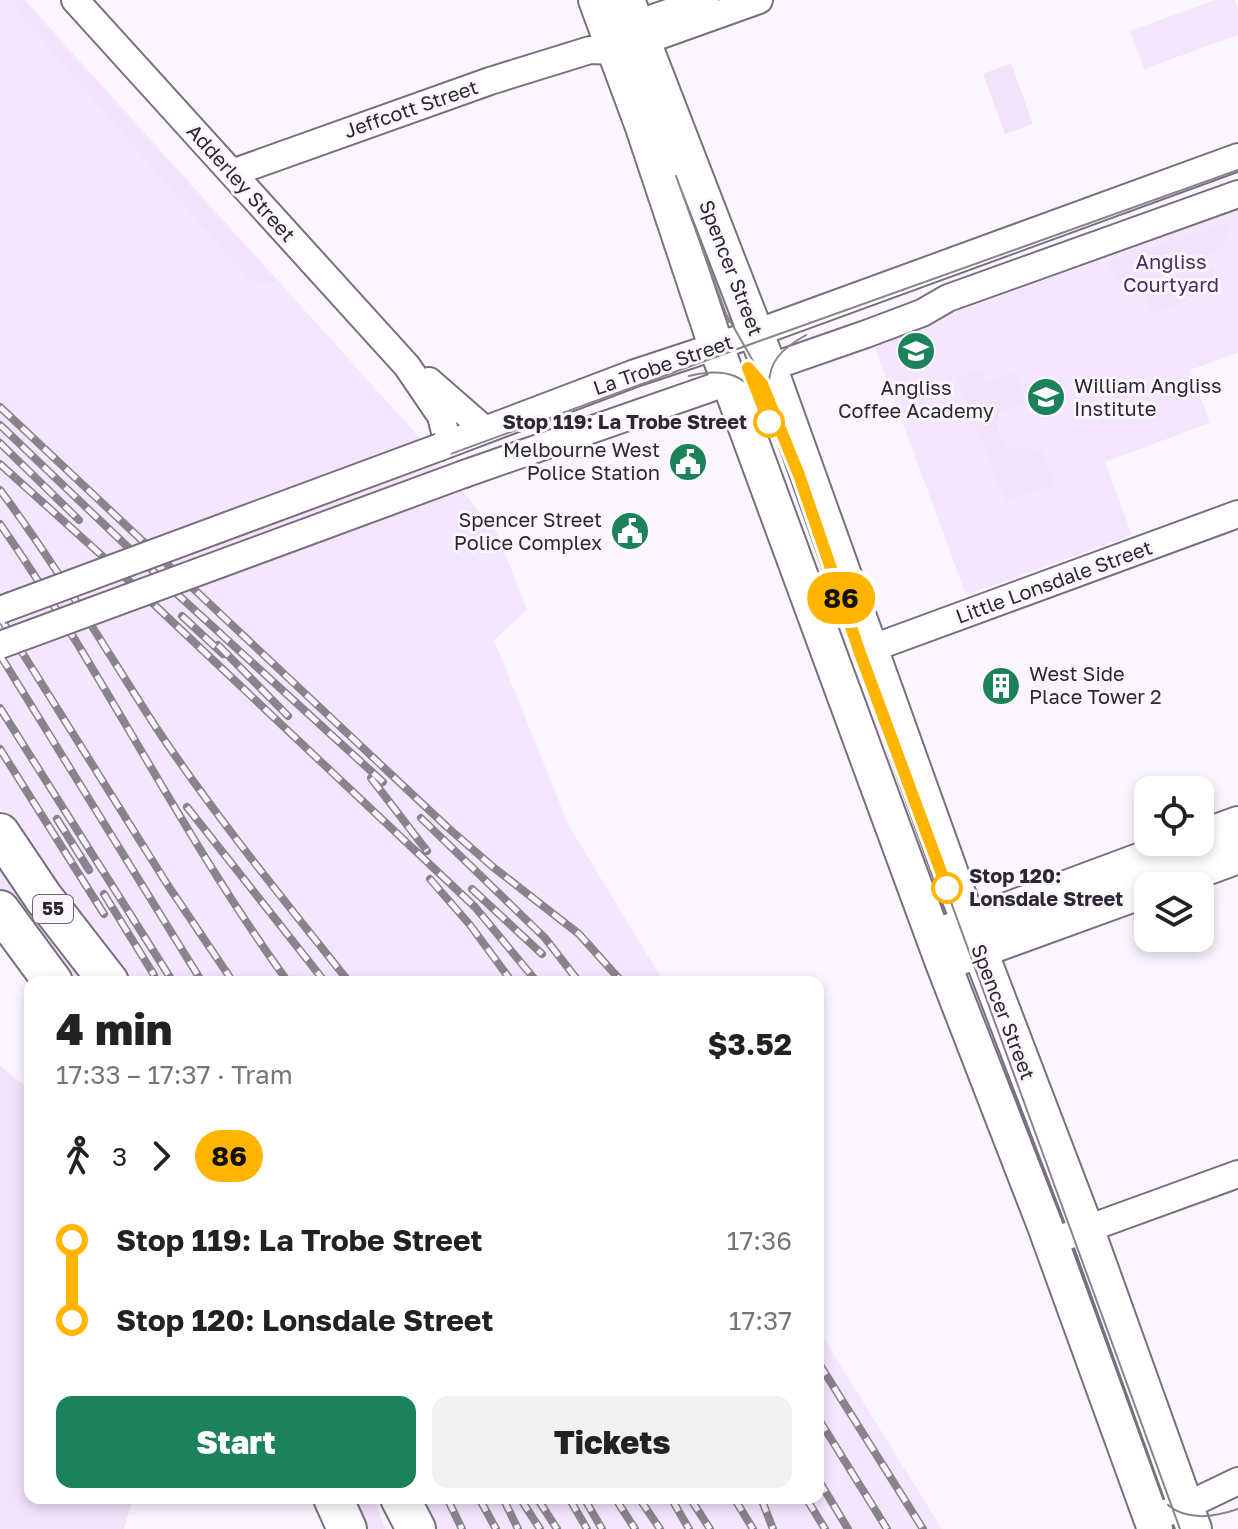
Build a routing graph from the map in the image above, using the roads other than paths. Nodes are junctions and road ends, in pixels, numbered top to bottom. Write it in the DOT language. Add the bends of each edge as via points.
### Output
graph roads {
  1 [pos="75,0"];
  2 [pos="596,0"];
  3 [pos="705,0"];
  4 [pos="759,0"];
  5 [pos="620,33"];
  6 [pos="1238,157"];
  7 [pos="232,173"];
  8 [pos="1238,194"];
  9 [pos="756,333"];
  10 [pos="716,346"];
  11 [pos="407,366"];
  12 [pos="769,367"];
  13 [pos="728,381"];
  14 [pos="484,429"];
  15 [pos="444,445"];
  16 [pos="1238,514"];
  17 [pos="0,610"];
  18 [pos="0,645"];
  19 [pos="870,649"];
  20 [pos="832,663"];
  21 [pos="1238,824"];
  22 [pos="0,833"];
  23 [pos="1214,833"];
  24 [pos="1163,856"];
  25 [pos="1238,856"];
  26 [pos="1195,872"];
  27 [pos="1134,891"];
  28 [pos="1082,897"];
  29 [pos="0,910"];
  30 [pos="974,937"];
  31 [pos="938,950"];
  32 [pos="49,976"];
  33 [pos="104,976"];
  34 [pos="1238,1174"];
  35 [pos="1086,1229"];
  36 [pos="1051,1242"];
  37 [pos="1238,1481"];
  38 [pos="336,1504"];
  39 [pos="403,1504"];
  40 [pos="1190,1518"];
  41 [pos="1153,1524"];
  42 [pos="347,1529"];
  43 [pos="416,1529"];
  1 -- 7 [label="street, Adderley Street"];
  2 -- 5 [label="main road, Spencer Street"];
  3 -- 5 [label="street, Jeffcott Street"];
  4 -- 5 [label="street, Jeffcott Street"];
  5 -- 7 [label="street, Jeffcott Street"];
  5 -- 9 [label="main road, Spencer Street" via="676,124"];
  5 -- 10 [label="main road, Spencer Street"];
  6 -- 9 [label="street, La Trobe Street"];
  7 -- 11 [label="street, Adderley Street"];
  8 -- 12 [label="street, La Trobe Street"];
  9 -- 10 [label="street, La Trobe Street"];
  9 -- 12 [label="main road, Spencer Street"];
  10 -- 13 [label="main road, Spencer Street"];
  10 -- 14 [label="street, La Trobe Street"];
  11 -- 14 [label="street, Adderley Street"];
  11 -- 15 [label="street, Adderley Street" via="441,416"];
  12 -- 13 [label="street, La Trobe Street"];
  12 -- 19 [label="main road, Spencer Street"];
  13 -- 18 [label="street, La Trobe Street, bridge"];
  13 -- 20 [label="main road, Spencer Street"];
  14 -- 15 [label="street, La Trobe Street"];
  15 -- 17 [label="street, La Trobe Street, bridge"];
  16 -- 19 [label="street, Little Lonsdale Street"];
  19 -- 20 [label="main road"];
  19 -- 30 [label="main road, Spencer Street"];
  20 -- 31 [label="main road, Spencer Street"];
  21 -- 23 [label="main road"];
  22 -- 33 [label="highway, 55"];
  24 -- 28 [label="main road"];
  25 -- 26 [label="main road"];
  27 -- 28 [label="main road"];
  28 -- 30 [label="main road"];
  29 -- 32 [label="highway, 55"];
  30 -- 31 [label="main road"];
  30 -- 35 [label="main road, Spencer Street"];
  31 -- 36 [label="main road, Spencer Street"];
  34 -- 35 [label="street"];
  35 -- 36 [label="street"];
  35 -- 40 [label="main road, Spencer Street"];
  36 -- 41 [label="main road, Spencer Street"];
  37 -- 40 [label="street"];
  38 -- 42 [label="highway"];
  39 -- 43 [label="highway"];
  40 -- 41 [label="street"];
}
